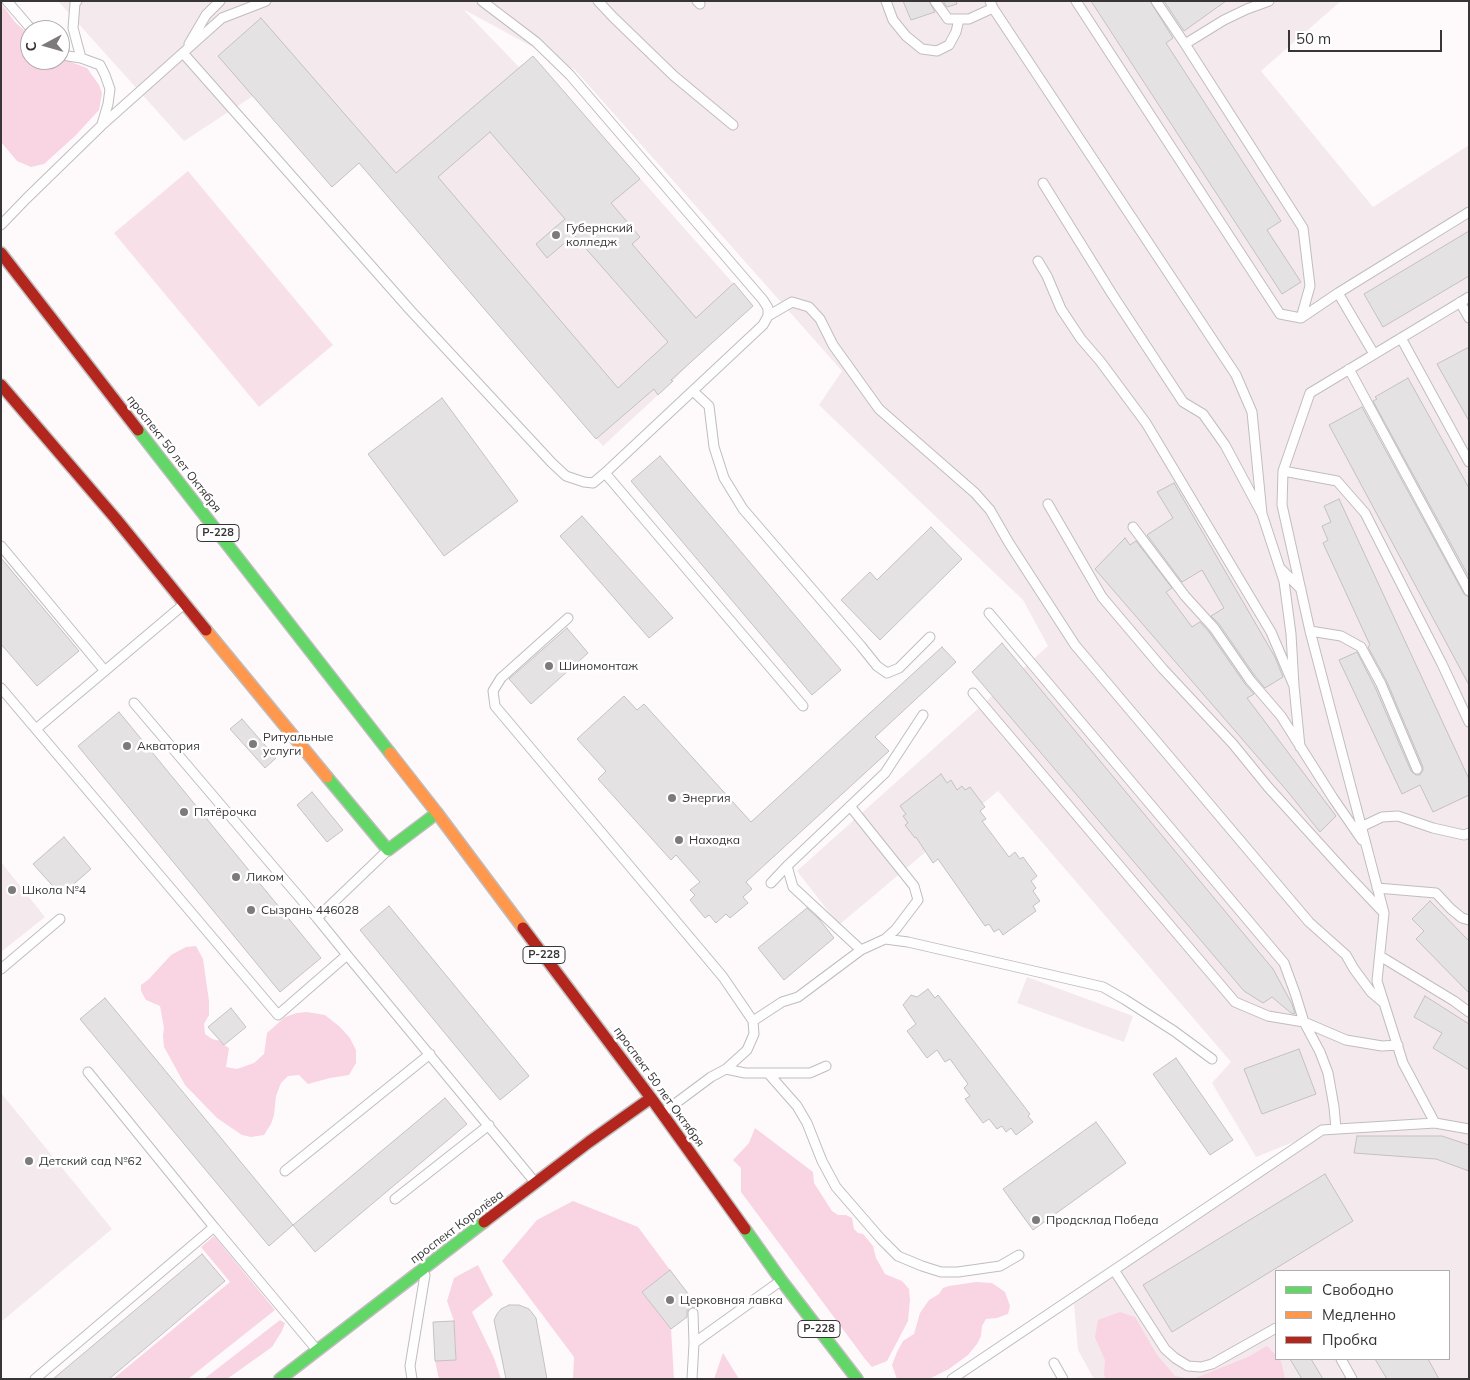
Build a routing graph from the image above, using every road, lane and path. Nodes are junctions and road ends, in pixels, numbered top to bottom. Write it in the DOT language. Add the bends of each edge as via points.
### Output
graph roads {
  1 [pos="7,1"];
  2 [pos="77,1"];
  3 [pos="220,1"];
  4 [pos="266,1"];
  5 [pos="482,1"];
  6 [pos="598,1"];
  7 [pos="886,1"];
  8 [pos="935,1"];
  9 [pos="1076,1"];
  10 [pos="1156,1"];
  11 [pos="1269,1"];
  12 [pos="992,5"];
  13 [pos="1244,5"];
  14 [pos="959,19"];
  15 [pos="23,20"];
  16 [pos="1186,44"];
  17 [pos="184,53"];
  18 [pos="70,56"];
  19 [pos="82,58"];
  20 [pos="733,125"];
  21 [pos="101,126"];
  22 [pos="1043,184"];
  23 [pos="1469,212"];
  24 [pos="1,225"];
  25 [pos="1,253"];
  26 [pos="1038,261"];
  27 [pos="1338,293"];
  28 [pos="1469,297"];
  29 [pos="1460,302"];
  30 [pos="768,316"];
  31 [pos="1301,318"];
  32 [pos="1469,318"];
  33 [pos="1401,338"];
  34 [pos="1374,354"];
  35 [pos="1349,369"];
  36 [pos="1,385"];
  37 [pos="693,390"];
  38 [pos="1469,462"];
  39 [pos="1283,471"];
  40 [pos="605,473"];
  41 [pos="1048,504"];
  42 [pos="1262,514"];
  43 [pos="1133,527"];
  44 [pos="1,546"];
  45 [pos="1279,566"];
  46 [pos="1301,589"];
  47 [pos="1469,591"];
  48 [pos="184,604"];
  49 [pos="990,613"];
  50 [pos="568,618"];
  51 [pos="1310,631"];
  52 [pos="930,637"];
  53 [pos="105,671"];
  54 [pos="1294,686"];
  55 [pos="1,688"];
  56 [pos="973,692"];
  57 [pos="134,703"];
  58 [pos="803,706"];
  59 [pos="923,715"];
  60 [pos="1469,722"];
  61 [pos="36,729"];
  62 [pos="1300,747"];
  63 [pos="1417,769"];
  64 [pos="850,806"];
  65 [pos="437,813"];
  66 [pos="1361,827"];
  67 [pos="1469,833"];
  68 [pos="1365,844"];
  69 [pos="388,850"];
  70 [pos="787,866"];
  71 [pos="771,883"];
  72 [pos="1377,888"];
  73 [pos="1384,912"];
  74 [pos="317,918"];
  75 [pos="60,919"];
  76 [pos="1469,920"];
  77 [pos="885,939"];
  78 [pos="861,950"];
  79 [pos="348,955"];
  80 [pos="1380,956"];
  81 [pos="1,969"];
  82 [pos="1384,1003"];
  83 [pos="1469,1012"];
  84 [pos="753,1021"];
  85 [pos="1304,1022"];
  86 [pos="1398,1045"];
  87 [pos="430,1054"];
  88 [pos="1212,1059"];
  89 [pos="826,1066"];
  90 [pos="726,1069"];
  91 [pos="88,1072"];
  92 [pos="768,1073"];
  93 [pos="651,1098"];
  94 [pos="662,1113"];
  95 [pos="1435,1123"];
  96 [pos="489,1125"];
  97 [pos="1336,1129"];
  98 [pos="1469,1129"];
  99 [pos="285,1171"];
  100 [pos="536,1183"];
  101 [pos="395,1199"];
  102 [pos="214,1227"];
  103 [pos="1019,1255"];
  104 [pos="426,1267"];
  105 [pos="1114,1270"];
  106 [pos="781,1280"];
  107 [pos="693,1312"];
  108 [pos="1275,1329"];
  109 [pos="694,1343"];
  110 [pos="317,1350"];
  111 [pos="1341,1360"];
  112 [pos="1054,1363"];
  113 [pos="35,1379"];
  114 [pos="280,1379"];
  115 [pos="412,1379"];
  116 [pos="692,1379"];
  117 [pos="857,1379"];
  118 [pos="952,1379"];
  119 [pos="1063,1379"];
  120 [pos="1352,1379"];
  1 -- 15 [label="lane"];
  2 -- 19 [label="lane" via="73,28"];
  3 -- 17 [label="lane" via="206,15"];
  4 -- 17 [label="lane" via="222,18"];
  5 -- 30 [label="lane" via="536,42 570,75 762,300 768,308"];
  6 -- 20 [label="lane" via="674,76"];
  7 -- 14 [label="lane" via="893,20 922,49 937,51 949,45"];
  8 -- 14 [label="lane" via="948,19"];
  9 -- 31 [label="lane" via="1280,314"];
  10 -- 16 [label="lane"];
  11 -- 13 [label="lane"];
  12 -- 14 [label="lane" via="969,19"];
  12 -- 42 [label="lane" via="1236,375 1252,412"];
  13 -- 16 [label="lane"];
  16 -- 31 [label="lane" via="1303,228 1310,286"];
  17 -- 21 [label="lane"];
  17 -- 40 [label="lane" via="411,311 552,463 566,476 584,482 593,483"];
  18 -- 19 [label="lane"];
  19 -- 21 [label="lane" via="100,65 110,89"];
  21 -- 24 [label="lane"];
  22 -- 42 [label="lane" via="1182,402 1203,414 1225,445"];
  23 -- 27 [label="lane"];
  25 -- 65 [label="main road, проспект 50 лет Октября / Р-228"];
  26 -- 54 [label="lane" via="1076,332 1146,423 1170,462 1271,632"];
  27 -- 31 [label="lane"];
  27 -- 34 [label="lane"];
  28 -- 29 [label="lane"];
  29 -- 32 [label="lane"];
  29 -- 33 [label="lane"];
  30 -- 37 [label="lane" via="763,325"];
  30 -- 82 [label="lane" via="792,302 809,306 879,409 975,492 990,510 1075,645 1310,922 1346,955 1371,992"];
  33 -- 34 [label="lane"];
  33 -- 38 [label="lane"];
  34 -- 35 [label="lane"];
  35 -- 39 [label="lane" via="1310,393"];
  35 -- 47 [label="lane"];
  36 -- 48 [label="main road"];
  37 -- 40 [label="lane"];
  37 -- 52 [label="lane" via="709,406 714,447 724,478 742,509 877,666 887,673 899,668"];
  39 -- 46 [label="lane" via="1282,505"];
  39 -- 60 [label="lane" via="1337,481 1365,513"];
  40 -- 58 [label="lane"];
  41 -- 73 [label="lane" via="1102,597 1268,787"];
  42 -- 45 [label="lane"];
  43 -- 62 [label="lane" via="1281,716"];
  44 -- 53 [label="lane"];
  45 -- 46 [label="lane"];
  45 -- 54 [label="lane" via="1284,581"];
  46 -- 51 [label="lane"];
  48 -- 53 [label="lane"];
  48 -- 69 [label="main road"];
  49 -- 85 [label="lane" via="1284,964"];
  50 -- 84 [label="lane" via="501,678 493,691 495,706 719,972"];
  51 -- 63 [label="lane" via="1341,636 1361,648 1382,684"];
  51 -- 66 [label="lane"];
  53 -- 61 [label="lane"];
  54 -- 62 [label="lane"];
  55 -- 61 [label="lane"];
  56 -- 85 [label="lane" via="1235,1002 1268,1016"];
  57 -- 74 [label="lane"];
  59 -- 64 [label="lane" via="885,773"];
  61 -- 79 [label="lane" via="278,1014"];
  62 -- 68 [label="lane"];
  64 -- 70 [label="lane"];
  64 -- 77 [label="lane" via="914,886 918,900"];
  65 -- 69 [label="main road"];
  65 -- 93 [label="main road, проспект 50 лет Октября / Р-228"];
  66 -- 67 [label="lane" via="1382,817 1398,816 1433,828 1464,835"];
  66 -- 68 [label="lane"];
  68 -- 72 [label="lane"];
  69 -- 74 [label="lane"];
  70 -- 71 [label="lane"];
  70 -- 78 [label="lane" via="793,887"];
  72 -- 73 [label="lane"];
  72 -- 76 [label="lane" via="1436,893 1450,909"];
  73 -- 80 [label="lane"];
  74 -- 79 [label="lane"];
  75 -- 81 [label="lane"];
  77 -- 78 [label="lane"];
  77 -- 88 [label="lane" via="1103,987"];
  78 -- 84 [label="lane" via="798,997 782,1002"];
  79 -- 87 [label="lane"];
  80 -- 82 [label="lane" via="1377,981"];
  80 -- 83 [label="lane"];
  82 -- 86 [label="lane"];
  84 -- 90 [label="lane" via="754,1034 747,1050"];
  85 -- 86 [label="lane" via="1346,1040 1382,1046"];
  85 -- 97 [label="lane" via="1328,1073"];
  86 -- 95 [label="lane" via="1403,1063"];
  87 -- 96 [label="lane"];
  87 -- 99 [label="lane"];
  89 -- 92 [label="lane" via="810,1073"];
  90 -- 92 [label="lane"];
  90 -- 94 [label="lane" via="711,1076"];
  91 -- 102 [label="lane"];
  92 -- 103 [label="lane" via="797,1106 836,1187 898,1256 941,1272 958,1272 1000,1266"];
  93 -- 94 [label="main road, проспект 50 лет Октября / Р-228"];
  93 -- 100 [label="main road, проспект Королёва"];
  94 -- 106 [label="main road, проспект 50 лет Октября / Р-228"];
  95 -- 97 [label="lane"];
  95 -- 98 [label="lane"];
  96 -- 100 [label="lane"];
  96 -- 101 [label="lane"];
  97 -- 105 [label="lane" via="1322,1130"];
  100 -- 104 [label="main road, проспект Королёва"];
  102 -- 110 [label="lane"];
  102 -- 113 [label="lane"];
  104 -- 110 [label="main road, проспект Королёва"];
  104 -- 115 [label="lane" via="410,1366"];
  105 -- 108 [label="lane" via="1165,1349 1188,1366 1212,1364"];
  105 -- 118 [label="lane"];
  106 -- 109 [label="lane"];
  106 -- 117 [label="main road, проспект 50 лет Октября / Р-228"];
  107 -- 109 [label="lane"];
  109 -- 116 [label="lane"];
  110 -- 114 [label="main road, проспект Королёва"];
  111 -- 120 [label="lane"];
  112 -- 119 [label="lane"];
}
